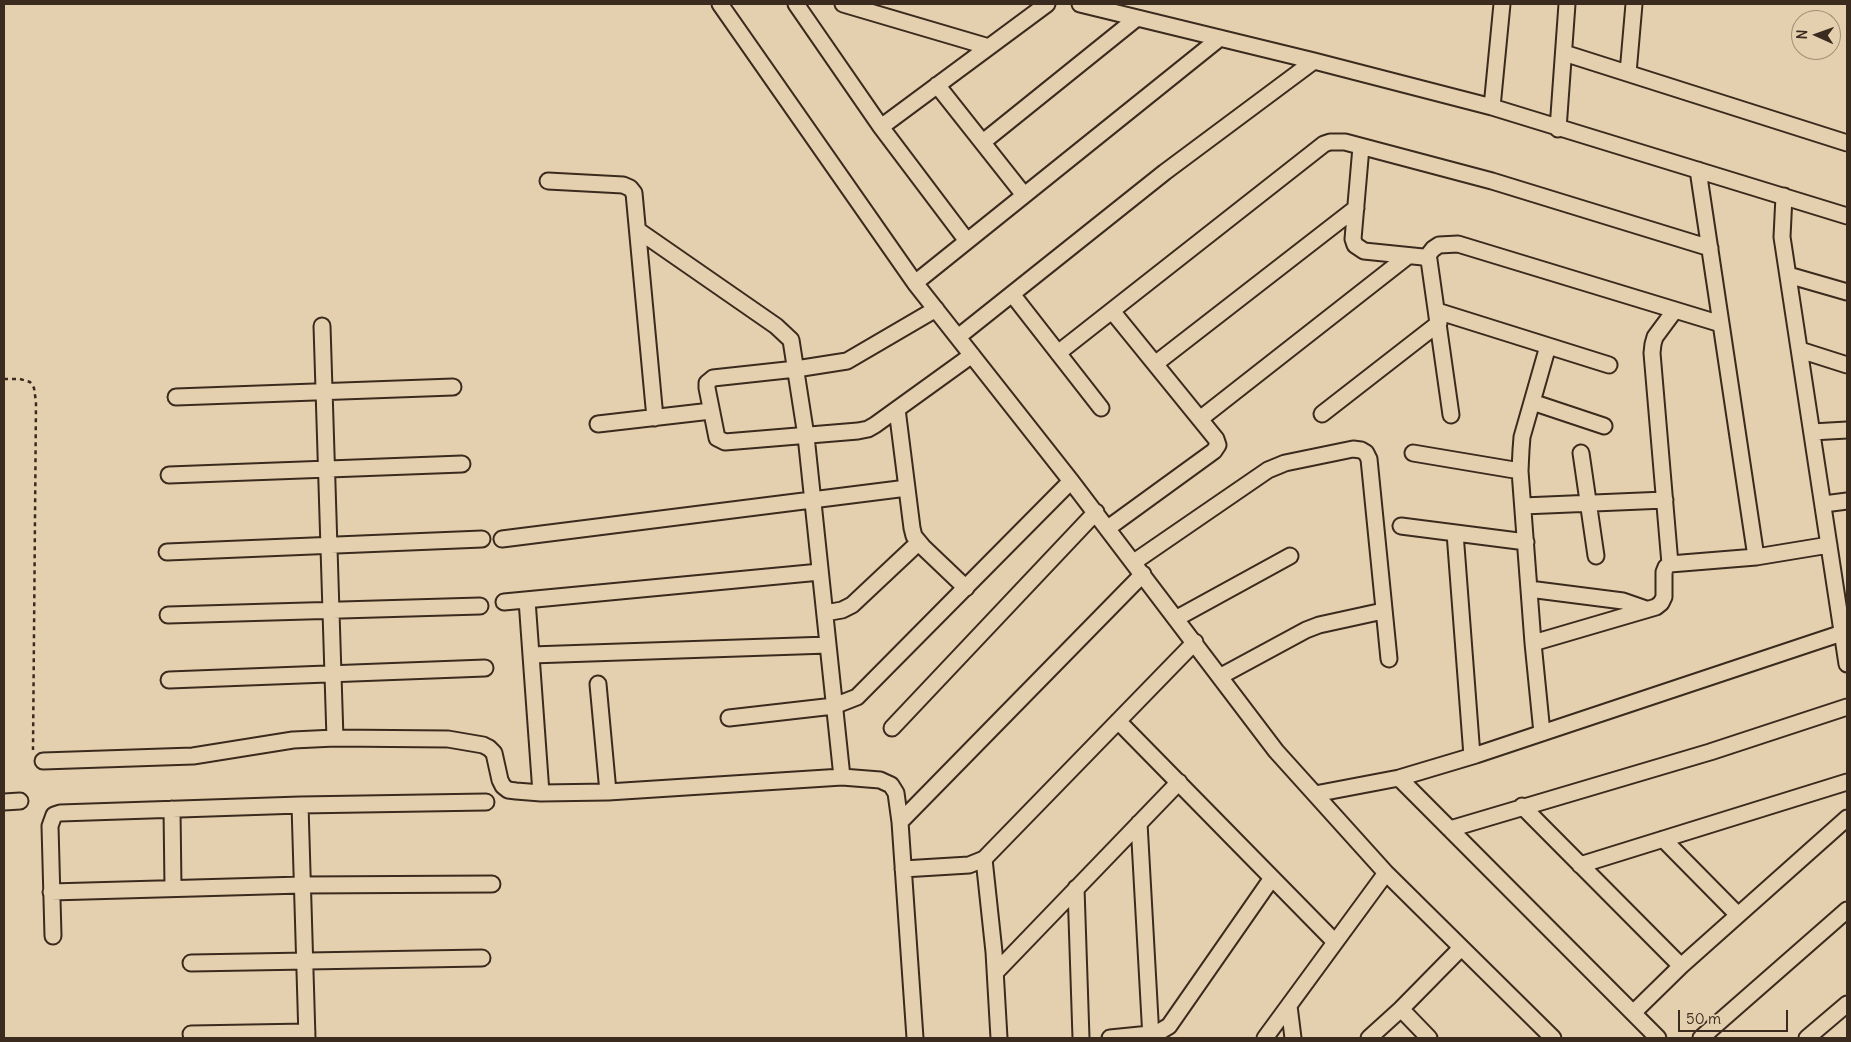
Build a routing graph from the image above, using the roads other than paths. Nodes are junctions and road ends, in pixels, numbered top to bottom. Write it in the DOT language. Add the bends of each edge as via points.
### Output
graph roads {
  1 [pos="720,4"];
  2 [pos="796,4"];
  3 [pos="843,4"];
  4 [pos="1047,4"];
  5 [pos="1080,4"];
  6 [pos="1502,4"];
  7 [pos="1567,4"];
  8 [pos="1634,4"];
  9 [pos="1137,18"];
  10 [pos="1220,38"];
  11 [pos="989,47"];
  12 [pos="1564,53"];
  13 [pos="1314,61"];
  14 [pos="1628,73"];
  15 [pos="937,85"];
  16 [pos="1492,107"];
  17 [pos="881,127"];
  18 [pos="1558,129"];
  19 [pos="983,142"];
  20 [pos="1847,143"];
  21 [pos="1361,147"];
  22 [pos="1698,170"];
  23 [pos="548,181"];
  24 [pos="1024,195"];
  25 [pos="1784,196"];
  26 [pos="1356,208"];
  27 [pos="1847,216"];
  28 [pos="639,232"];
  29 [pos="967,241"];
  30 [pos="1710,248"];
  31 [pos="1408,256"];
  32 [pos="1426,258"];
  33 [pos="1788,274"];
  34 [pos="915,283"];
  35 [pos="1847,292"];
  36 [pos="1012,294"];
  37 [pos="936,309"];
  38 [pos="1675,310"];
  39 [pos="1112,311"];
  40 [pos="1438,317"];
  41 [pos="1721,324"];
  42 [pos="322,326"];
  43 [pos="958,337"];
  44 [pos="1548,346"];
  45 [pos="1800,350"];
  46 [pos="1058,353"];
  47 [pos="972,355"];
  48 [pos="1155,364"];
  49 [pos="1609,365"];
  50 [pos="1847,365"];
  51 [pos="796,369"];
  52 [pos="453,387"];
  53 [pos="324,391"];
  54 [pos="176,397"];
  55 [pos="1532,402"];
  56 [pos="1101,408"];
  57 [pos="898,409"];
  58 [pos="711,411"];
  59 [pos="1322,414"];
  60 [pos="1451,415"];
  61 [pos="655,418"];
  62 [pos="1200,419"];
  63 [pos="598,424"];
  64 [pos="1604,426"];
  65 [pos="1847,430"];
  66 [pos="1812,432"];
  67 [pos="806,436"];
  68 [pos="1413,453"];
  69 [pos="1580,454"];
  70 [pos="462,464"];
  71 [pos="326,468"];
  72 [pos="1520,471"];
  73 [pos="169,475"];
  74 [pos="1072,481"];
  75 [pos="907,488"];
  76 [pos="813,500"];
  77 [pos="1665,500"];
  78 [pos="1847,501"];
  79 [pos="1588,503"];
  80 [pos="1824,504"];
  81 [pos="1523,506"];
  82 [pos="1096,512"];
  83 [pos="1401,526"];
  84 [pos="1108,528"];
  85 [pos="1455,533"];
  86 [pos="502,538"];
  87 [pos="482,539"];
  88 [pos="1526,542"];
  89 [pos="918,543"];
  90 [pos="1830,545"];
  91 [pos="329,546"];
  92 [pos="167,552"];
  93 [pos="1290,556"];
  94 [pos="1596,556"];
  95 [pos="1756,556"];
  96 [pos="1670,564"];
  97 [pos="1138,568"];
  98 [pos="820,572"];
  99 [pos="966,588"];
  100 [pos="1529,589"];
  101 [pos="527,600"];
  102 [pos="504,602"];
  103 [pos="480,606"];
  104 [pos="1646,609"];
  105 [pos="331,610"];
  106 [pos="1383,611"];
  107 [pos="824,613"];
  108 [pos="168,615"];
  109 [pos="1177,618"];
  110 [pos="1842,633"];
  111 [pos="1195,642"];
  112 [pos="1533,642"];
  113 [pos="828,644"];
  114 [pos="530,655"];
  115 [pos="1388,659"];
  116 [pos="1847,664"];
  117 [pos="485,668"];
  118 [pos="333,674"];
  119 [pos="1221,676"];
  120 [pos="169,680"];
  121 [pos="598,684"];
  122 [pos="834,706"];
  123 [pos="1847,707"];
  124 [pos="730,718"];
  125 [pos="1118,721"];
  126 [pos="892,728"];
  127 [pos="1542,733"];
  128 [pos="336,738"];
  129 [pos="1472,756"];
  130 [pos="43,761"];
  131 [pos="842,777"];
  132 [pos="1398,778"];
  133 [pos="1179,782"];
  134 [pos="1847,782"];
  135 [pos="608,792"];
  136 [pos="541,793"];
  137 [pos="1315,794"];
  138 [pos="4,802"];
  139 [pos="20,802"];
  140 [pos="486,802"];
  141 [pos="300,805"];
  142 [pos="1522,806"];
  143 [pos="172,809"];
  144 [pos="1847,818"];
  145 [pos="900,822"];
  146 [pos="1139,823"];
  147 [pos="1450,828"];
  148 [pos="1663,839"];
  149 [pos="984,859"];
  150 [pos="1580,865"];
  151 [pos="903,868"];
  152 [pos="1386,873"];
  153 [pos="1272,878"];
  154 [pos="492,884"];
  155 [pos="302,885"];
  156 [pos="173,888"];
  157 [pos="1076,888"];
  158 [pos="52,892"];
  159 [pos="1847,910"];
  160 [pos="1738,915"];
  161 [pos="53,936"];
  162 [pos="1335,942"];
  163 [pos="1461,948"];
  164 [pos="482,958"];
  165 [pos="305,960"];
  166 [pos="191,962"];
  167 [pos="1681,966"];
  168 [pos="996,972"];
  169 [pos="1847,1004"];
  170 [pos="1289,1006"];
  171 [pos="1401,1009"];
  172 [pos="1633,1013"];
  173 [pos="190,1034"];
  174 [pos="307,1035"];
  175 [pos="1150,1036"];
  176 [pos="915,1038"];
  177 [pos="999,1038"];
  178 [pos="1081,1038"];
  179 [pos="1110,1038"];
  180 [pos="1265,1038"];
  181 [pos="1293,1038"];
  182 [pos="1369,1038"];
  183 [pos="1430,1038"];
  184 [pos="1553,1038"];
  185 [pos="1658,1038"];
  186 [pos="1701,1038"];
  187 [pos="1808,1038"];
  1 -- 34 [label="street"];
  2 -- 17 [label="street"];
  3 -- 11 [label="street"];
  4 -- 11 [label="street"];
  5 -- 9 [label="street"];
  6 -- 16 [label="street"];
  7 -- 12 [label="street"];
  8 -- 14 [label="street"];
  9 -- 10 [label="street"];
  9 -- 19 [label="street"];
  10 -- 13 [label="street"];
  10 -- 24 [label="street"];
  11 -- 15 [label="street"];
  12 -- 14 [label="street"];
  12 -- 18 [label="street"];
  13 -- 16 [label="street"];
  13 -- 36 [label="street" via="1165,172"];
  14 -- 20 [label="street"];
  15 -- 17 [label="street"];
  15 -- 19 [label="street"];
  16 -- 18 [label="street"];
  17 -- 29 [label="street"];
  18 -- 22 [label="street"];
  19 -- 24 [label="street"];
  21 -- 26 [label="street"];
  21 -- 30 [label="street" via="1492,181"];
  21 -- 39 [label="street" via="1337,141 1324,144"];
  22 -- 25 [label="street"];
  22 -- 30 [label="street"];
  23 -- 28 [label="street" via="630,188 636,200"];
  24 -- 29 [label="street"];
  25 -- 27 [label="street"];
  25 -- 33 [label="street" via="1782,231"];
  26 -- 31 [label="street" via="1353,239 1359,250"];
  26 -- 48 [label="street"];
  28 -- 51 [label="street" via="786,334 791,340"];
  28 -- 61 [label="street"];
  29 -- 34 [label="street"];
  30 -- 41 [label="street"];
  31 -- 32 [label="street"];
  31 -- 62 [label="street"];
  32 -- 38 [label="street" via="1439,245 1458,244"];
  32 -- 40 [label="street" via="1431,264"];
  33 -- 35 [label="street"];
  33 -- 45 [label="street"];
  34 -- 37 [label="street"];
  36 -- 43 [label="street"];
  36 -- 46 [label="street"];
  37 -- 43 [label="street"];
  37 -- 51 [label="street" via="847,361"];
  38 -- 41 [label="street"];
  38 -- 77 [label="street" via="1653,344"];
  39 -- 46 [label="street"];
  39 -- 48 [label="street"];
  40 -- 44 [label="street"];
  40 -- 59 [label="street"];
  40 -- 60 [label="street"];
  41 -- 95 [label="street"];
  42 -- 53 [label="street"];
  43 -- 47 [label="street"];
  44 -- 49 [label="street"];
  44 -- 55 [label="street"];
  45 -- 50 [label="street"];
  45 -- 66 [label="street"];
  46 -- 56 [label="street"];
  47 -- 57 [label="street"];
  47 -- 74 [label="street"];
  48 -- 62 [label="street"];
  51 -- 58 [label="street" via="713,378 707,383"];
  51 -- 67 [label="street"];
  52 -- 53 [label="street"];
  53 -- 54 [label="street"];
  53 -- 71 [label="street"];
  55 -- 64 [label="street"];
  55 -- 72 [label="street" via="1522,437"];
  57 -- 67 [label="street" via="868,429"];
  57 -- 75 [label="street"];
  58 -- 61 [label="street"];
  58 -- 67 [label="street" via="717,438 725,442"];
  61 -- 63 [label="street"];
  62 -- 84 [label="street" via="1216,439 1217,449"];
  65 -- 66 [label="street"];
  66 -- 80 [label="street"];
  67 -- 76 [label="street"];
  68 -- 72 [label="street"];
  69 -- 79 [label="street"];
  70 -- 71 [label="street"];
  71 -- 73 [label="street"];
  71 -- 91 [label="street"];
  72 -- 81 [label="street"];
  74 -- 82 [label="street"];
  74 -- 99 [label="street"];
  75 -- 76 [label="street"];
  75 -- 89 [label="street" via="912,528"];
  76 -- 86 [label="street"];
  76 -- 98 [label="street"];
  77 -- 79 [label="street"];
  77 -- 96 [label="street"];
  78 -- 80 [label="street"];
  79 -- 81 [label="street"];
  79 -- 94 [label="street"];
  80 -- 90 [label="street"];
  81 -- 88 [label="street"];
  82 -- 84 [label="street"];
  82 -- 126 [label="street"];
  83 -- 85 [label="street"];
  84 -- 97 [label="street"];
  85 -- 88 [label="street"];
  85 -- 129 [label="street"];
  87 -- 91 [label="street"];
  88 -- 100 [label="street"];
  89 -- 99 [label="street"];
  89 -- 107 [label="street" via="852,605"];
  90 -- 95 [label="street"];
  90 -- 110 [label="street"];
  91 -- 92 [label="street"];
  91 -- 105 [label="street"];
  93 -- 109 [label="street"];
  95 -- 96 [label="street"];
  96 -- 104 [label="street" via="1664,572 1661,603"];
  97 -- 106 [label="street" via="1268,470 1285,463 1361,450 1369,459"];
  97 -- 109 [label="street"];
  97 -- 145 [label="street"];
  98 -- 101 [label="street"];
  98 -- 107 [label="street"];
  99 -- 122 [label="street" via="868,688 857,697"];
  100 -- 104 [label="street" via="1623,601"];
  100 -- 112 [label="street"];
  101 -- 102 [label="street"];
  101 -- 114 [label="street"];
  103 -- 105 [label="street"];
  104 -- 112 [label="street"];
  105 -- 108 [label="street"];
  105 -- 118 [label="street"];
  106 -- 115 [label="street"];
  106 -- 119 [label="street" via="1319,625"];
  107 -- 113 [label="street"];
  109 -- 111 [label="street"];
  110 -- 116 [label="street"];
  110 -- 127 [label="street"];
  111 -- 119 [label="street"];
  111 -- 125 [label="street"];
  112 -- 127 [label="street"];
  113 -- 114 [label="street"];
  113 -- 122 [label="street"];
  114 -- 136 [label="street"];
  117 -- 118 [label="street"];
  118 -- 120 [label="street"];
  118 -- 128 [label="street"];
  119 -- 137 [label="street" via="1276,751"];
  121 -- 135 [label="street"];
  122 -- 124 [label="street"];
  122 -- 131 [label="street"];
  123 -- 142 [label="street" via="1710,752"];
  125 -- 133 [label="street"];
  125 -- 149 [label="street"];
  127 -- 129 [label="street"];
  128 -- 130 [label="street" via="294,740 176,758"];
  128 -- 136 [label="street" via="448,739 483,745 494,753 502,786 508,790"];
  129 -- 132 [label="street"];
  131 -- 135 [label="street"];
  131 -- 145 [label="street" via="880,780 891,785 896,793"];
  132 -- 137 [label="street"];
  132 -- 147 [label="street"];
  133 -- 146 [label="street"];
  133 -- 153 [label="street"];
  134 -- 148 [label="street"];
  135 -- 136 [label="street"];
  137 -- 152 [label="street"];
  138 -- 139 [label="street"];
  140 -- 141 [label="street"];
  141 -- 143 [label="street"];
  141 -- 155 [label="street"];
  142 -- 147 [label="street"];
  142 -- 150 [label="street"];
  143 -- 156 [label="street"];
  143 -- 158 [label="street" via="54,815 50,826"];
  144 -- 160 [label="street"];
  145 -- 151 [label="street"];
  146 -- 157 [label="street"];
  146 -- 175 [label="street"];
  147 -- 172 [label="street"];
  148 -- 150 [label="street"];
  148 -- 160 [label="street"];
  149 -- 151 [label="street" via="969,865"];
  149 -- 168 [label="street"];
  150 -- 167 [label="street"];
  151 -- 176 [label="street"];
  152 -- 162 [label="street"];
  152 -- 163 [label="street"];
  153 -- 162 [label="street"];
  153 -- 175 [label="street" via="1169,1026"];
  154 -- 155 [label="street"];
  155 -- 156 [label="street"];
  155 -- 165 [label="street"];
  156 -- 158 [label="street"];
  157 -- 168 [label="street"];
  157 -- 178 [label="street"];
  158 -- 161 [label="street"];
  159 -- 186 [label="street"];
  160 -- 167 [label="street"];
  162 -- 170 [label="street"];
  163 -- 171 [label="street"];
  163 -- 184 [label="street"];
  164 -- 165 [label="street"];
  165 -- 166 [label="street"];
  165 -- 174 [label="street"];
  167 -- 172 [label="street"];
  168 -- 177 [label="street"];
  169 -- 187 [label="street"];
  170 -- 180 [label="street"];
  170 -- 181 [label="street"];
  171 -- 182 [label="street"];
  171 -- 183 [label="street"];
  172 -- 185 [label="street"];
  173 -- 174 [label="street"];
  175 -- 179 [label="street"];
}
